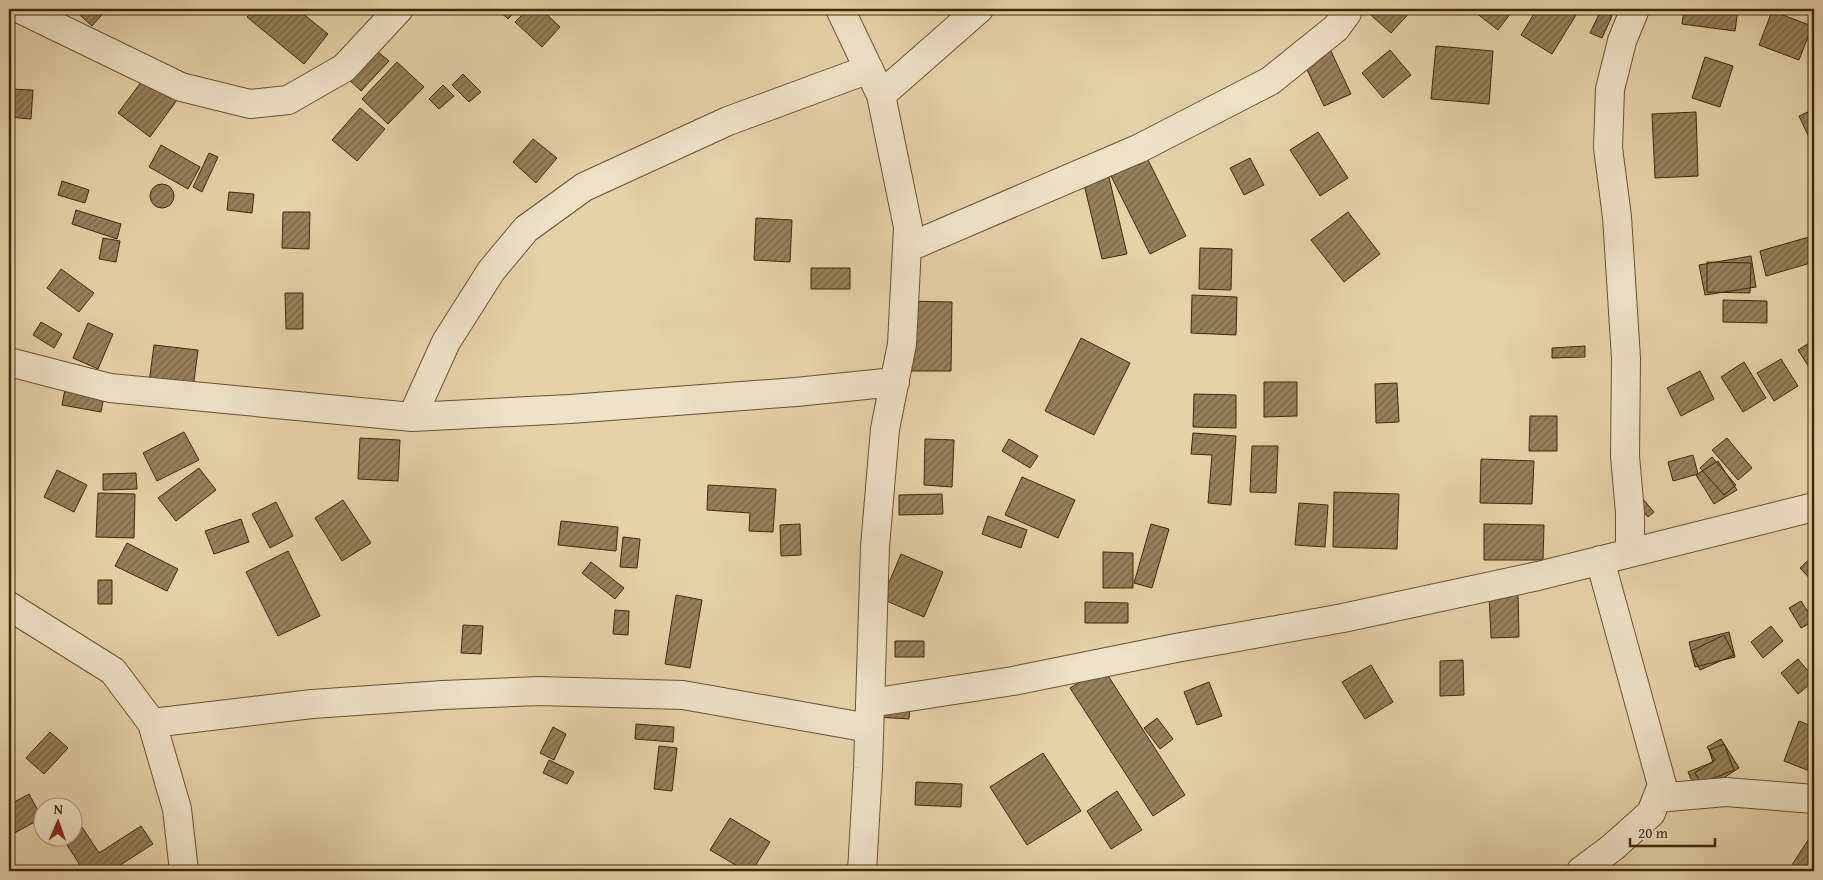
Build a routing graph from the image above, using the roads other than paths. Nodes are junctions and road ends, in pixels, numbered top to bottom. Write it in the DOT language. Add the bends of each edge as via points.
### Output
graph roads {
  1 [pos="20,9"];
  2 [pos="399,9"];
  3 [pos="840,9"];
  4 [pos="979,9"];
  5 [pos="1348,9"];
  6 [pos="1635,9"];
  7 [pos="869,69"];
  8 [pos="880,95"];
  9 [pos="907,248"];
  10 [pos="9,362"];
  11 [pos="895,382"];
  12 [pos="412,417"];
  13 [pos="1814,507"];
  14 [pos="1630,553"];
  15 [pos="1600,560"];
  16 [pos="9,606"];
  17 [pos="870,715"];
  18 [pos="152,723"];
  19 [pos="1657,798"];
  20 [pos="1814,799"];
  21 [pos="184,871"];
  22 [pos="862,871"];
  23 [pos="1581,871"];
  1 -- 2 [label="street" via="181,87 250,104 288,100 344,68"];
  3 -- 7 [label="street"];
  4 -- 8 [label="street"];
  5 -- 9 [label="street" via="1336,28 1270,81 1140,148"];
  6 -- 14 [label="street" via="1622,41 1610,89 1608,148 1617,218 1626,358"];
  7 -- 8 [label="street"];
  7 -- 12 [label="street" via="728,121 584,186 526,229 491,272 446,342"];
  8 -- 9 [label="street" via="908,227"];
  9 -- 11 [label="street" via="902,344"];
  10 -- 12 [label="street" via="110,388"];
  11 -- 12 [label="street" via="570,410"];
  11 -- 17 [label="street" via="885,429 875,547"];
  13 -- 14 [label="street"];
  14 -- 15 [label="street"];
  15 -- 17 [label="street" via="1343,618 1013,681"];
  15 -- 19 [label="street" via="1662,785"];
  16 -- 18 [label="street" via="113,671"];
  17 -- 18 [label="street" via="683,695 539,691 312,704"];
  17 -- 22 [label="street"];
  18 -- 21 [label="street" via="177,809"];
  19 -- 20 [label="street" via="1726,792"];
  19 -- 23 [label="street" via="1651,813"];
}
